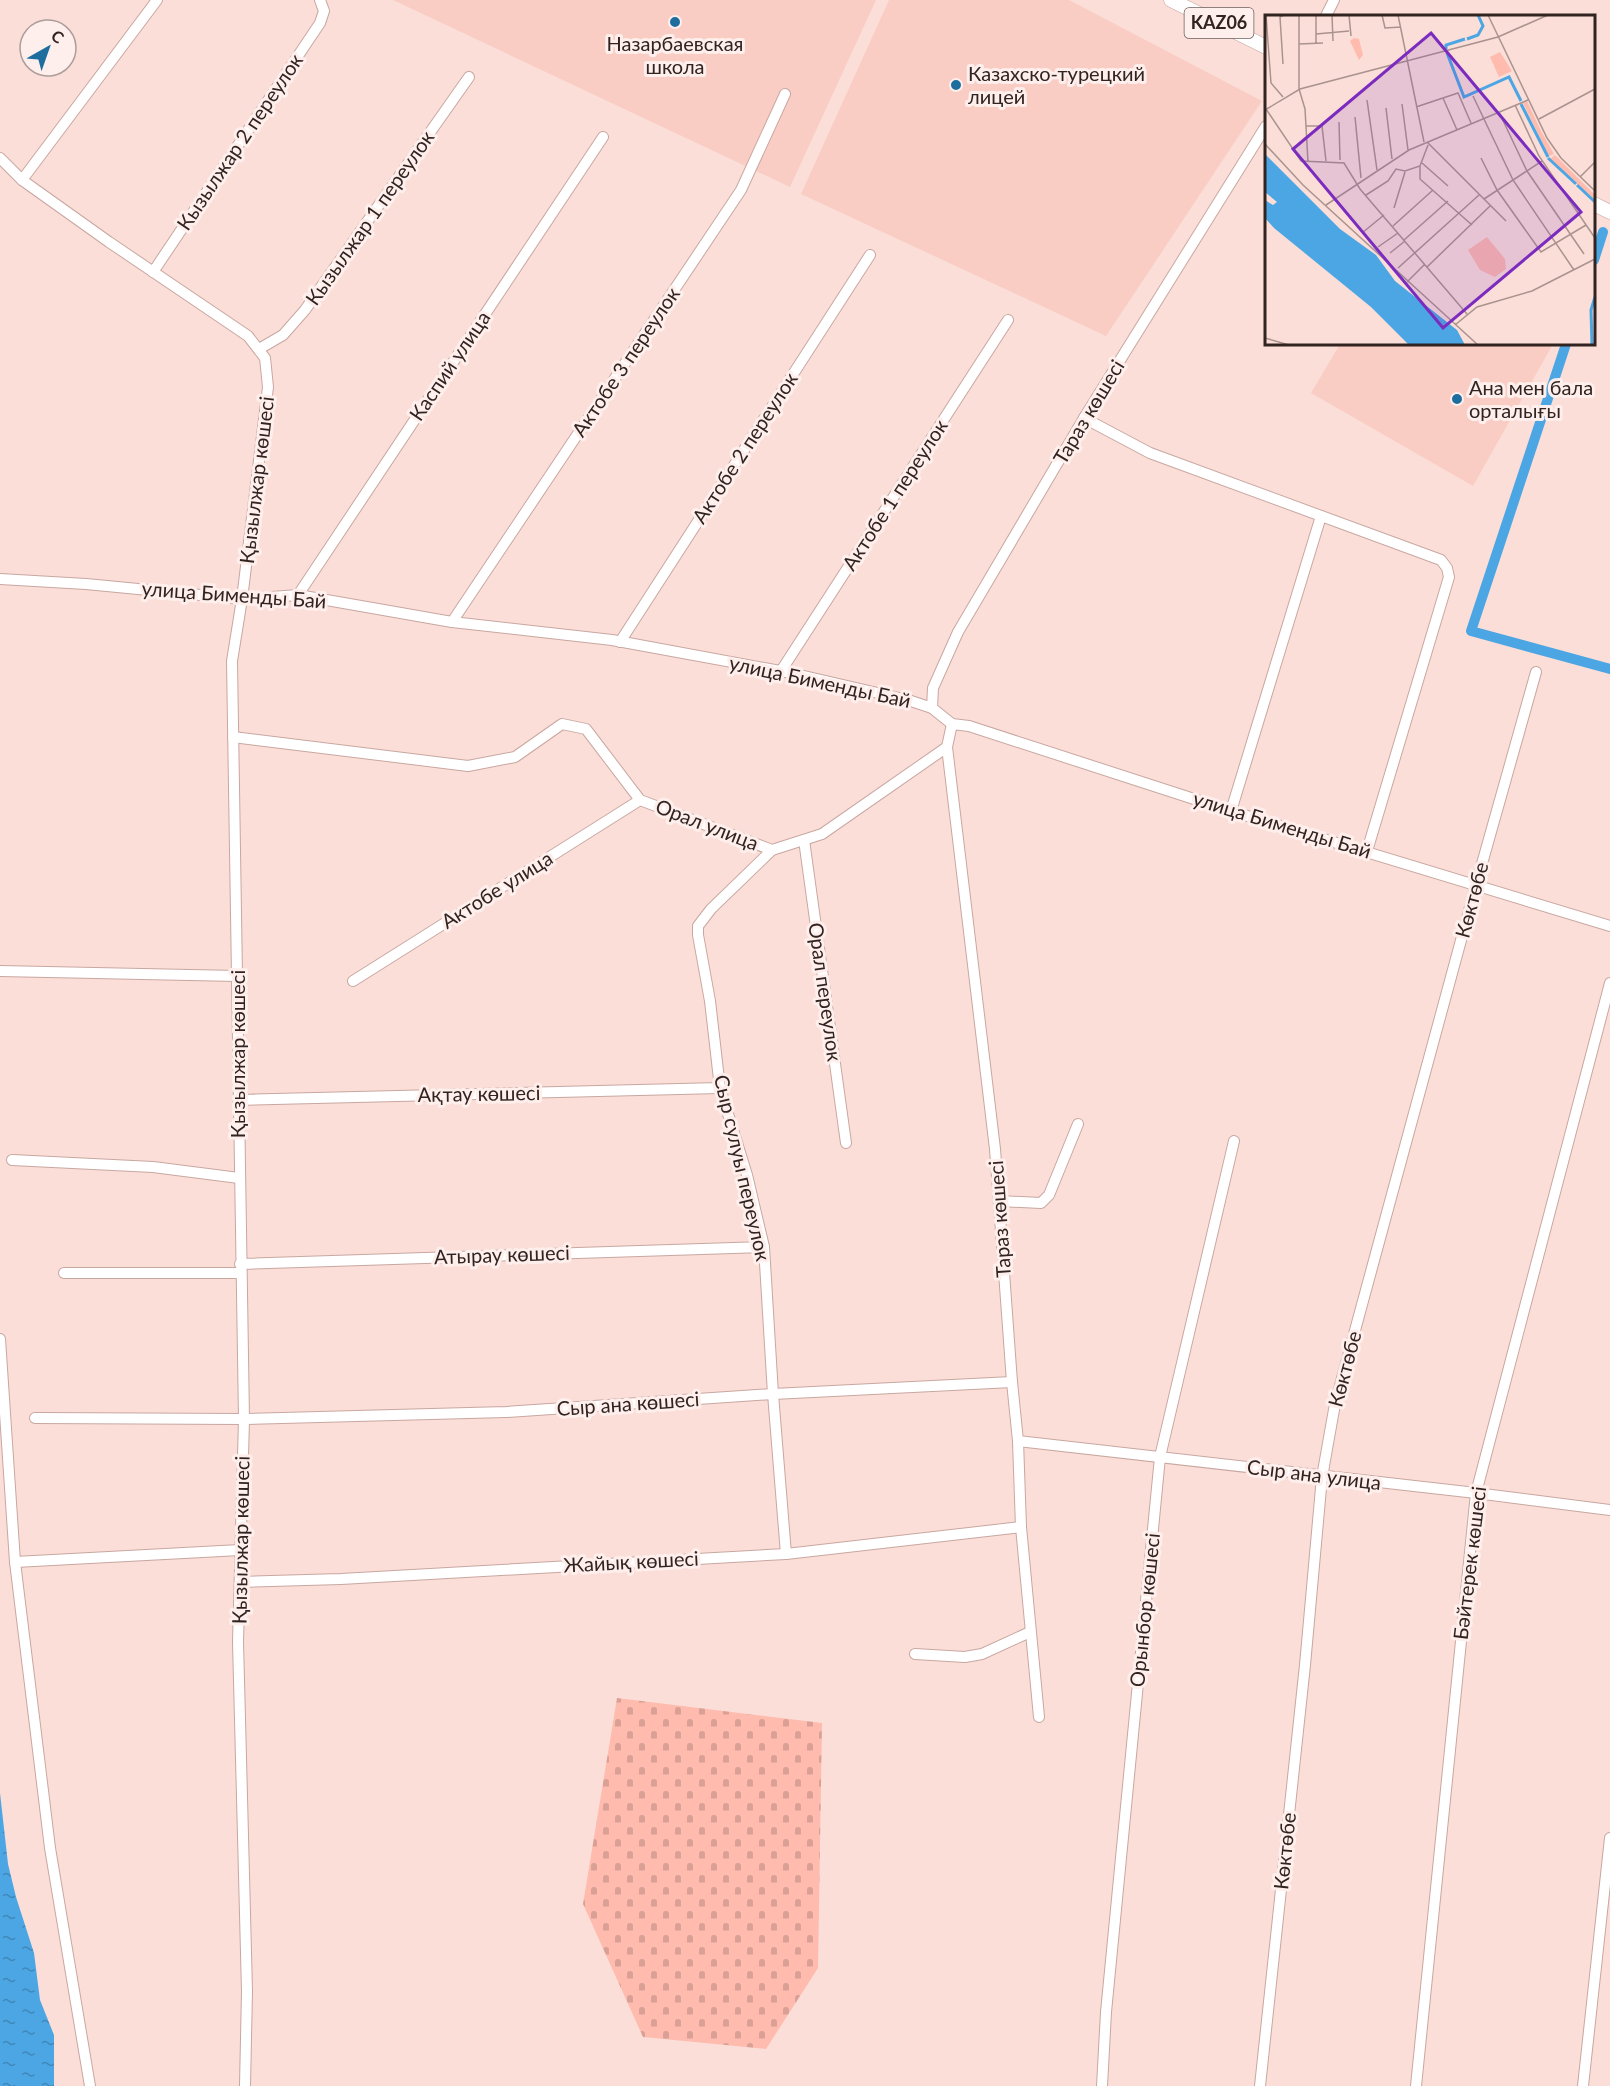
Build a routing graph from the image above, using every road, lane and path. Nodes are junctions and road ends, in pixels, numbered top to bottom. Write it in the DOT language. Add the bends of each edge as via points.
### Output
graph roads {
  1 [pos="157,0"];
  2 [pos="1171,0"];
  3 [pos="1334,0"];
  4 [pos="322,5"];
  5 [pos="1326,15"];
  6 [pos="1265,47"];
  7 [pos="469,77"];
  8 [pos="785,94"];
  9 [pos="1265,128"];
  10 [pos="603,137"];
  11 [pos="0,158"];
  12 [pos="22,180"];
  13 [pos="1595,205"];
  14 [pos="1610,212"];
  15 [pos="870,255"];
  16 [pos="153,272"];
  17 [pos="1008,320"];
  18 [pos="260,349"];
  19 [pos="1084,418"];
  20 [pos="1321,516"];
  21 [pos="0,579"];
  22 [pos="298,596"];
  23 [pos="242,599"];
  24 [pos="452,622"];
  25 [pos="620,642"];
  26 [pos="781,671"];
  27 [pos="1536,672"];
  28 [pos="932,708"];
  29 [pos="952,724"];
  30 [pos="233,737"];
  31 [pos="947,747"];
  32 [pos="640,800"];
  33 [pos="1231,811"];
  34 [pos="804,840"];
  35 [pos="772,850"];
  36 [pos="1367,851"];
  37 [pos="1476,885"];
  38 [pos="1610,926"];
  39 [pos="0,971"];
  40 [pos="237,976"];
  41 [pos="353,981"];
  42 [pos="1610,983"];
  43 [pos="720,1088"];
  44 [pos="238,1100"];
  45 [pos="1078,1124"];
  46 [pos="1234,1141"];
  47 [pos="846,1143"];
  48 [pos="12,1160"];
  49 [pos="239,1178"];
  50 [pos="999,1201"];
  51 [pos="764,1247"];
  52 [pos="240,1268"];
  53 [pos="64,1273"];
  54 [pos="0,1339"];
  55 [pos="1012,1382"];
  56 [pos="773,1394"];
  57 [pos="35,1418"];
  58 [pos="244,1419"];
  59 [pos="1018,1441"];
  60 [pos="1160,1456"];
  61 [pos="1322,1477"];
  62 [pos="1476,1493"];
  63 [pos="1610,1510"];
  64 [pos="1021,1527"];
  65 [pos="240,1550"];
  66 [pos="786,1554"];
  67 [pos="15,1562"];
  68 [pos="241,1582"];
  69 [pos="1030,1632"];
  70 [pos="915,1654"];
  71 [pos="1039,1717"];
  72 [pos="1610,1838"];
  73 [pos="90,2086"];
  74 [pos="245,2086"];
  75 [pos="1102,2086"];
  76 [pos="1260,2086"];
  77 [pos="1416,2086"];
  78 [pos="1583,2086"];
  1 -- 12 [label="street"];
  2 -- 6 [label="main road, KAZ06"];
  3 -- 5 [label="street"];
  4 -- 16 [label="street, Кызылжар 2 переулок" via="320,23"];
  7 -- 18 [label="street, Кызылжар 1 переулок" via="305,310 283,335"];
  8 -- 24 [label="street, Актобе 3 переулок" via="741,190"];
  9 -- 19 [label="street, Тараз көшесі"];
  10 -- 22 [label="street, Каспий улица"];
  11 -- 12 [label="street"];
  12 -- 16 [label="street"];
  13 -- 14 [label="main road"];
  15 -- 25 [label="street, Актобе 2 переулок"];
  16 -- 18 [label="street" via="248,336"];
  17 -- 26 [label="street, Актобе 1 переулок"];
  18 -- 23 [label="street, Қызылжар көшесі" via="265,358 268,387"];
  19 -- 20 [label="street" via="1150,453"];
  19 -- 28 [label="street, Тараз көшесі" via="958,632 933,688"];
  20 -- 33 [label="street"];
  20 -- 36 [label="street" via="1441,560 1449,577"];
  21 -- 23 [label="street, улица Бименды Бай"];
  22 -- 23 [label="street, улица Бименды Бай"];
  22 -- 24 [label="street, улица Бименды Бай"];
  23 -- 30 [label="street, Қызылжар көшесі" via="232,661"];
  24 -- 25 [label="street, улица Бименды Бай"];
  25 -- 26 [label="street, улица Бименды Бай"];
  26 -- 28 [label="street, улица Бименды Бай"];
  27 -- 37 [label="street, Көктөбе"];
  28 -- 29 [label="street, улица Бименды Бай"];
  29 -- 31 [label="street, Тараз көшесі"];
  29 -- 33 [label="street, улица Бименды Бай" via="1027,744"];
  30 -- 32 [label="street, Орал улица" via="468,766 515,757 562,724 586,729"];
  30 -- 40 [label="street, Қызылжар көшесі"];
  31 -- 34 [label="street, Орал улица" via="822,834"];
  31 -- 50 [label="street, Тараз көшесі"];
  32 -- 35 [label="street, Орал улица"];
  32 -- 41 [label="street, Актобе улица"];
  33 -- 36 [label="street, улица Бименды Бай"];
  34 -- 35 [label="street, Орал улица"];
  34 -- 47 [label="street, Орал переулок"];
  35 -- 43 [label="street, Сыр сулуы переулок" via="698,926"];
  36 -- 37 [label="street, улица Бименды Бай"];
  37 -- 38 [label="street, улица Бименды Бай"];
  37 -- 61 [label="street, Көктөбе" via="1335,1404"];
  39 -- 40 [label="street"];
  40 -- 44 [label="street, Қызылжар көшесі"];
  42 -- 62 [label="street, Бәйтерек көшесі"];
  43 -- 44 [label="street, Ақтау көшесі"];
  43 -- 51 [label="street, Сыр сулуы переулок"];
  44 -- 49 [label="street, Қызылжар көшесі"];
  45 -- 50 [label="street" via="1049,1195 1041,1203"];
  46 -- 60 [label="street, Орынбор көшесі"];
  48 -- 49 [label="street" via="153,1167"];
  49 -- 52 [label="street, Қызылжар көшесі"];
  50 -- 55 [label="street, Тараз көшесі"];
  51 -- 52 [label="street, Атырау көшесі"];
  51 -- 56 [label="street, Сыр сулуы переулок"];
  52 -- 53 [label="street, Атырау көшесі"];
  52 -- 58 [label="street, Қызылжар көшесі"];
  54 -- 67 [label="street"];
  55 -- 56 [label="street, Сыр ана көшесі"];
  55 -- 59 [label="street, Тараз көшесі"];
  56 -- 58 [label="street, Сыр ана көшесі" via="506,1412"];
  56 -- 66 [label="street, Сыр сулуы переулок"];
  57 -- 58 [label="street, Сыр ана көшесі"];
  58 -- 65 [label="street, Қызылжар көшесі"];
  59 -- 60 [label="street, Сыр ана улица"];
  59 -- 64 [label="street, Тараз көшесі"];
  60 -- 61 [label="street, Сыр ана улица"];
  60 -- 75 [label="street, Орынбор көшесі"];
  61 -- 62 [label="street, Сыр ана улица"];
  61 -- 76 [label="street, Көктөбе"];
  62 -- 63 [label="street, Сыр ана улица"];
  62 -- 77 [label="street, Бәйтерек көшесі"];
  64 -- 66 [label="street, Жайық көшесі"];
  64 -- 69 [label="street, Тараз көшесі"];
  65 -- 67 [label="street"];
  65 -- 68 [label="street, Қызылжар көшесі"];
  66 -- 68 [label="street, Жайық көшесі"];
  67 -- 73 [label="street" via="50,1848"];
  68 -- 74 [label="street, Қызылжар көшесі" via="238,1642 247,1991"];
  69 -- 70 [label="street" via="982,1654"];
  69 -- 71 [label="street, Тараз көшесі"];
  72 -- 78 [label="street"];
}
